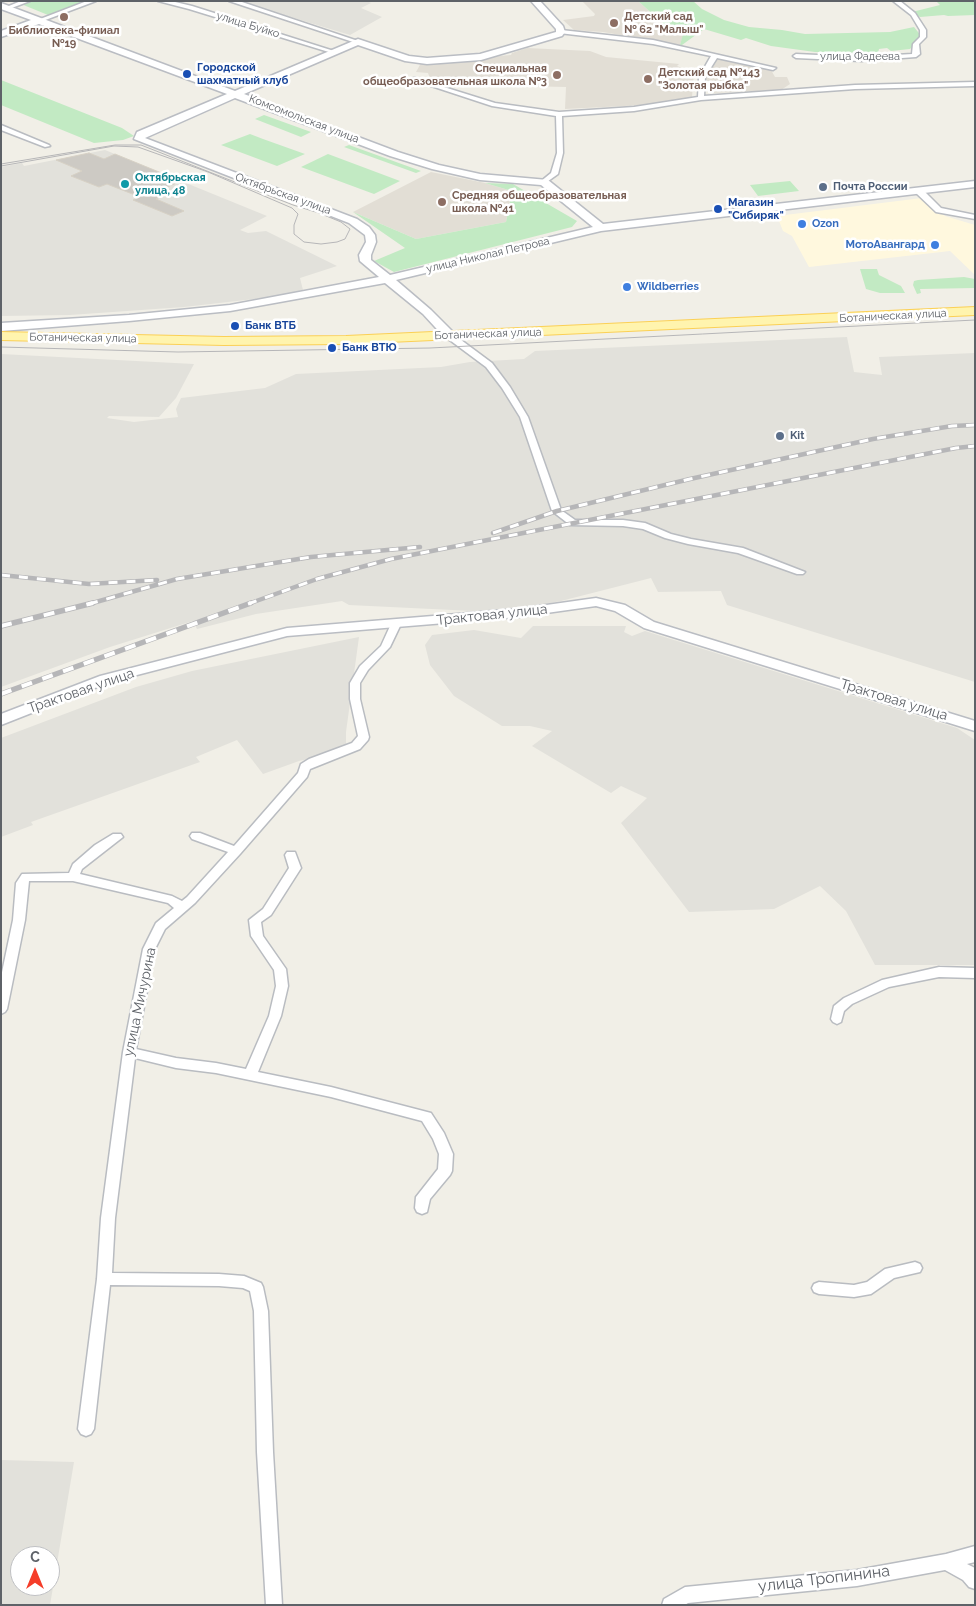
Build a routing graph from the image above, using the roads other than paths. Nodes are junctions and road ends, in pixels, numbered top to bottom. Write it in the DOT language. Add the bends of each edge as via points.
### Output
graph roads {
  1 [pos="27,1"];
  2 [pos="93,1"];
  3 [pos="161,1"];
  4 [pos="232,1"];
  5 [pos="535,1"];
  6 [pos="896,1"];
  7 [pos="3,8"];
  8 [pos="38,21"];
  9 [pos="561,32"];
  10 [pos="1,34"];
  11 [pos="358,42"];
  12 [pos="334,52"];
  13 [pos="715,55"];
  14 [pos="796,56"];
  15 [pos="773,68"];
  16 [pos="413,79"];
  17 [pos="975,84"];
  18 [pos="235,93"];
  19 [pos="701,98"];
  20 [pos="559,114"];
  21 [pos="1,126"];
  22 [pos="47,146"];
  23 [pos="544,182"];
  24 [pos="975,184"];
  25 [pos="919,191"];
  26 [pos="975,217"];
  27 [pos="601,228"];
  28 [pos="388,279"];
  29 [pos="975,301"];
  30 [pos="975,312"];
  31 [pos="1,327"];
  32 [pos="447,331"];
  33 [pos="35,332"];
  34 [pos="1,336"];
  35 [pos="800,572"];
  36 [pos="396,624"];
  37 [pos="1,720"];
  38 [pos="975,726"];
  39 [pos="196,836"];
  40 [pos="117,837"];
  41 [pos="236,851"];
  42 [pos="291,855"];
  43 [pos="73,877"];
  44 [pos="181,907"];
  45 [pos="975,972"];
  46 [pos="1,1009"];
  47 [pos="837,1019"];
  48 [pos="129,1052"];
  49 [pos="250,1075"];
  50 [pos="422,1208"];
  51 [pos="915,1268"];
  52 [pos="104,1279"];
  53 [pos="819,1288"];
  54 [pos="86,1429"];
  55 [pos="975,1554"];
  56 [pos="946,1562"];
  57 [pos="975,1581"];
  58 [pos="274,1605"];
  59 [pos="670,1605"];
  1 -- 7 [label="street"];
  2 -- 8 [label="street"];
  3 -- 12 [label="street, улица Буйко"];
  4 -- 11 [label="street"];
  5 -- 9 [label="street"];
  6 -- 14 [label="street, улица Фадеева" via="913,14 923,30 914,56 861,59"];
  7 -- 8 [label="street, Комсомольская улица"];
  8 -- 10 [label="street"];
  8 -- 18 [label="street, Комсомольская улица"];
  9 -- 11 [label="street" via="481,57 427,61 408,59"];
  9 -- 13 [label="street" via="652,42"];
  11 -- 12 [label="street"];
  12 -- 18 [label="street"];
  13 -- 15 [label="street"];
  13 -- 19 [label="street" via="702,77"];
  16 -- 20 [label="street" via="494,105"];
  17 -- 19 [label="street"];
  18 -- 23 [label="street, Комсомольская улица" via="436,167 480,177"];
  18 -- 28 [label="street, Октябрьская улица" via="141,134 139,139 353,221 370,235 371,242 364,259"];
  19 -- 20 [label="street" via="634,109"];
  20 -- 23 [label="street" via="560,153 554,174"];
  21 -- 22 [label="street"];
  23 -- 27 [label="street"];
  24 -- 25 [label="main road, улица Николая Петрова"];
  25 -- 26 [label="street" via="939,210"];
  25 -- 27 [label="main road, улица Николая Петрова"];
  27 -- 28 [label="street, улица Николая Петрова"];
  28 -- 31 [label="street, улица Николая Петрова" via="230,308"];
  28 -- 32 [label="street"];
  29 -- 32 [label="main road, Ботаническая улица"];
  30 -- 32 [label="main road, Ботаническая улица"];
  31 -- 33 [label="main road, Ботаническая улица"];
  32 -- 33 [label="main road, Ботаническая улица" via="285,341"];
  32 -- 35 [label="street" via="489,365 506,387 524,417 557,511 573,523 645,526 683,540 740,550"];
  33 -- 34 [label="main road, Ботаническая улица"];
  36 -- 37 [label="street, Трактовая улица" via="287,632 105,679"];
  36 -- 38 [label="street, Трактовая улица" via="606,603 649,625"];
  36 -- 41 [label="street, улица Мичурина" via="385,647 364,668 355,683 355,699 364,737 356,746 305,767 303,774"];
  39 -- 41 [label="street"];
  40 -- 43 [label="street" via="77,867"];
  41 -- 44 [label="street, улица Мичурина"];
  42 -- 49 [label="street" via="295,868 267,912 255,920 257,936 280,969 282,986 275,1016"];
  43 -- 44 [label="street" via="172,900"];
  43 -- 46 [label="street" via="34,876 26,877 22,883 19,920"];
  44 -- 48 [label="street, улица Мичурина" via="160,926 150,949"];
  45 -- 47 [label="street" via="938,972 886,983 848,1001 838,1009"];
  48 -- 49 [label="street"];
  48 -- 52 [label="street, улица Мичурина" via="108,1218"];
  49 -- 50 [label="street" via="426,1117 446,1154 446,1171 423,1197"];
  51 -- 53 [label="street" via="890,1273 871,1288 854,1291"];
  52 -- 54 [label="street, улица Мичурина"];
  52 -- 58 [label="street" via="219,1280 244,1282 256,1287 261,1311"];
  55 -- 56 [label="street, улица Тропинина"];
  56 -- 57 [label="street" via="969,1574"];
  56 -- 59 [label="street, улица Тропинина" via="857,1578 685,1595"];
}
